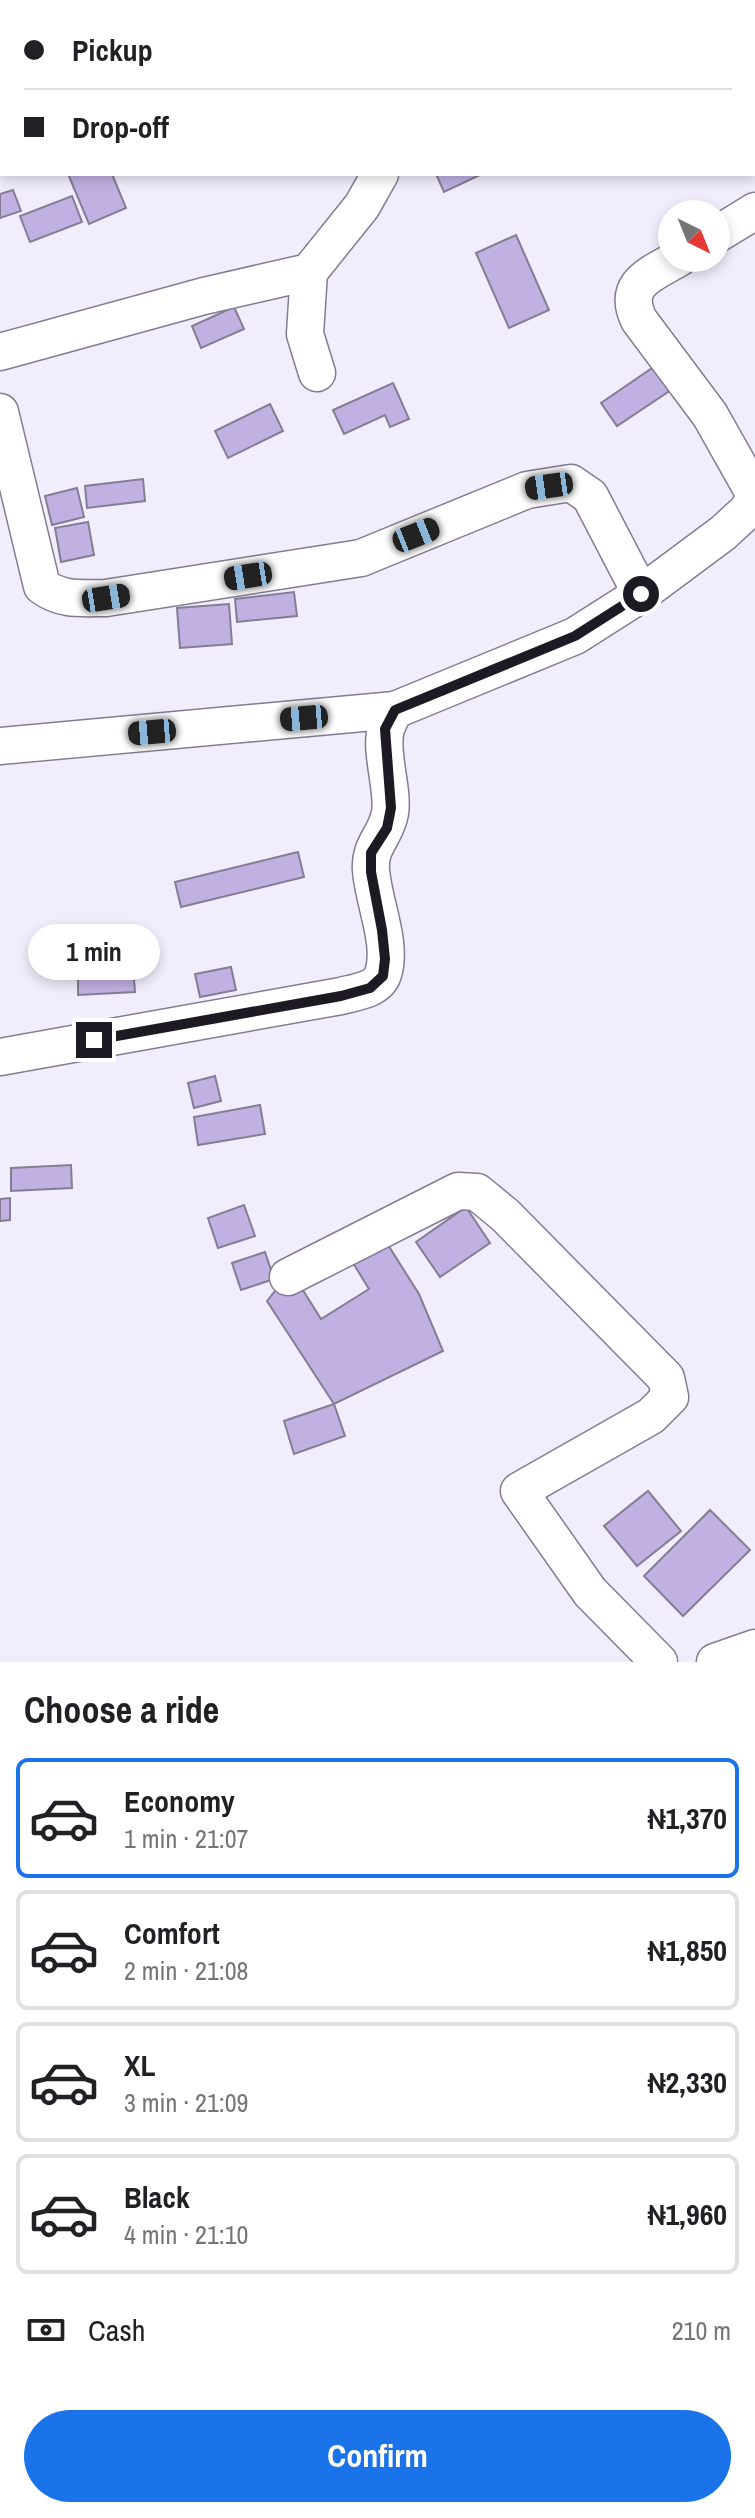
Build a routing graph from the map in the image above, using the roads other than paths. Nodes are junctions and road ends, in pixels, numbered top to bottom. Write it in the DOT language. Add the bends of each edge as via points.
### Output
graph roads {
  1 [pos="379,176"];
  2 [pos="755,211"];
  3 [pos="730,226"];
  4 [pos="658,271"];
  5 [pos="309,272"];
  6 [pos="0,352"];
  7 [pos="317,373"];
  8 [pos="0,412"];
  9 [pos="641,594"];
  10 [pos="395,710"];
  11 [pos="0,746"];
  12 [pos="0,1057"];
  13 [pos="288,1277"];
  14 [pos="755,1648"];
  15 [pos="659,1662"];
  16 [pos="715,1662"];
  1 -- 5 [label="street" via="362,206"];
  2 -- 3 [label="street"];
  4 -- 9 [label="street" via="638,284 634,309 710,415 755,495 748,510 723,533"];
  5 -- 6 [label="street"];
  5 -- 7 [label="street" via="305,334"];
  8 -- 9 [label="street" via="42,586 53,595 106,598 361,558 527,490 571,483 590,496"];
  9 -- 10 [label="street" via="575,636"];
  10 -- 11 [label="street"];
  10 -- 12 [label="street" via="385,729 391,808 387,828 371,853 385,959 383,976 370,988"];
  13 -- 15 [label="street" via="458,1191 477,1192 666,1378 670,1397 651,1416 519,1491 590,1592"];
  14 -- 16 [label="street"];
}
